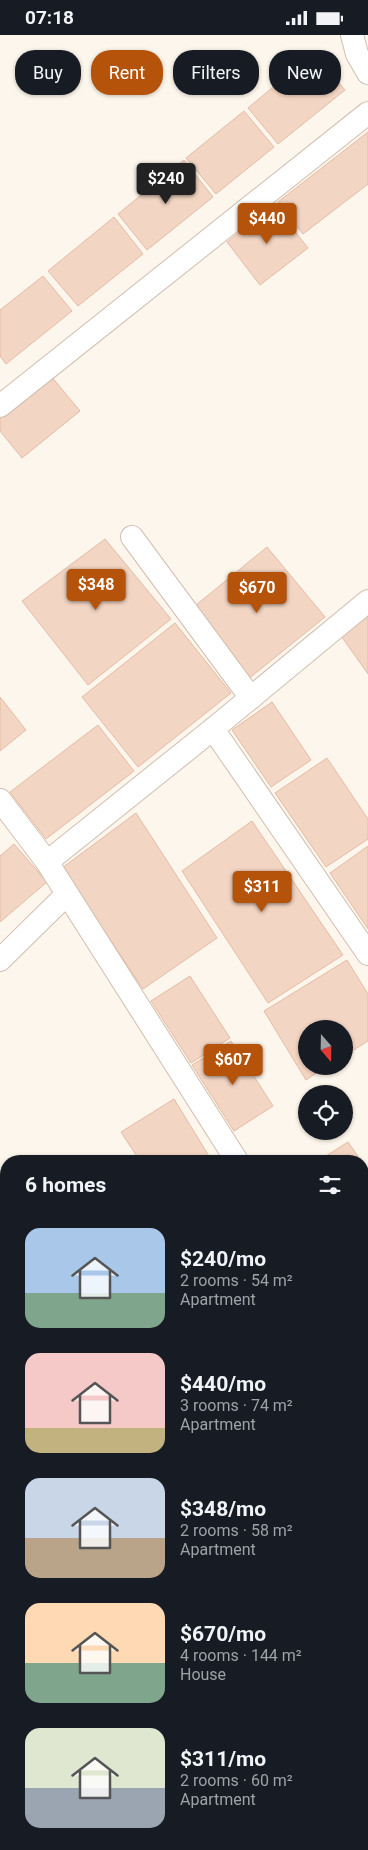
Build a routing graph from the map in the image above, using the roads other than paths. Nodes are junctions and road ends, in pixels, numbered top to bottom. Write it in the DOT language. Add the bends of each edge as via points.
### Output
graph roads {
  1 [pos="352,35"];
  2 [pos="368,73"];
  3 [pos="368,113"];
  4 [pos="0,406"];
  5 [pos="132,537"];
  6 [pos="368,601"];
  7 [pos="250,698"];
  8 [pos="214,729"];
  9 [pos="0,800"];
  10 [pos="47,862"];
  11 [pos="67,894"];
  12 [pos="368,954"];
  13 [pos="0,960"];
  14 [pos="233,1155"];
  1 -- 2 [label="street"];
  3 -- 4 [label="street"];
  5 -- 7 [label="street"];
  6 -- 7 [label="street"];
  7 -- 8 [label="street"];
  8 -- 10 [label="street"];
  8 -- 12 [label="street"];
  9 -- 10 [label="street"];
  10 -- 11 [label="street"];
  11 -- 13 [label="street"];
  11 -- 14 [label="street"];
}
